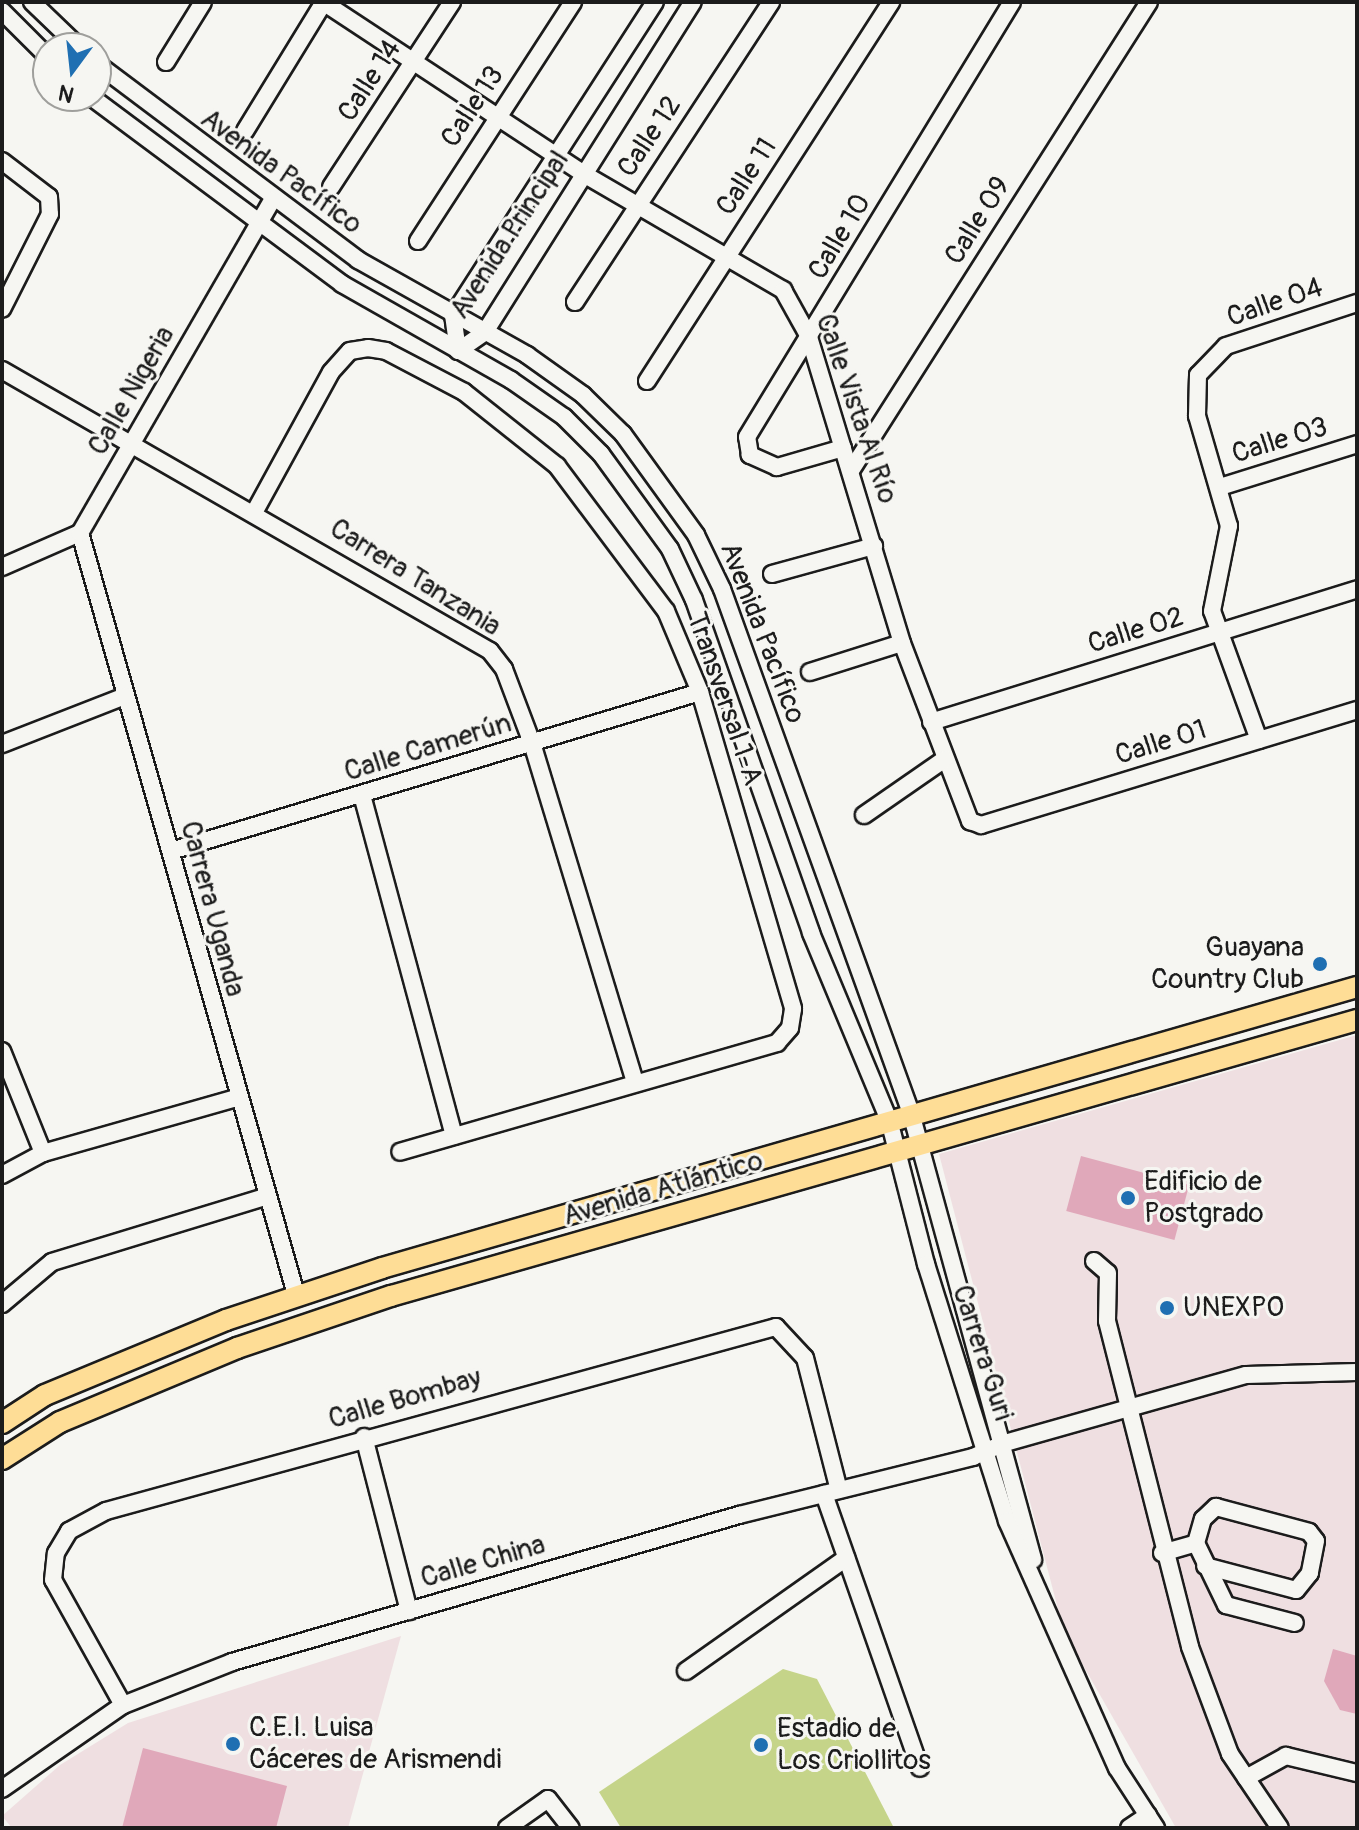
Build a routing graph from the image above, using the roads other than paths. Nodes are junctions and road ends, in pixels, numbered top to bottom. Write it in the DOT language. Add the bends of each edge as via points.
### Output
graph roads {
  1 [pos="32,2"];
  2 [pos="203,2"];
  3 [pos="324,2"];
  4 [pos="452,2"];
  5 [pos="573,2"];
  6 [pos="655,2"];
  7 [pos="693,2"];
  8 [pos="771,2"];
  9 [pos="891,2"];
  10 [pos="1012,2"];
  11 [pos="1149,2"];
  12 [pos="2,11"];
  13 [pos="63,32"];
  14 [pos="32,41"];
  15 [pos="166,62"];
  16 [pos="414,62"];
  17 [pos="112,75"];
  18 [pos="111,112"];
  19 [pos="498,116"];
  20 [pos="245,131"];
  21 [pos="554,153"];
  22 [pos="2,161"];
  23 [pos="582,173"];
  24 [pos="331,187"];
  25 [pos="272,200"];
  26 [pos="637,203"];
  27 [pos="257,225"];
  28 [pos="418,241"];
  29 [pos="725,258"];
  30 [pos="575,302"];
  31 [pos="1357,303"];
  32 [pos="2,309"];
  33 [pos="453,315"];
  34 [pos="485,332"];
  35 [pos="809,337"];
  36 [pos="458,351"];
  37 [pos="2,370"];
  38 [pos="647,381"];
  39 [pos="1357,444"];
  40 [pos="131,445"];
  41 [pos="843,448"];
  42 [pos="852,469"];
  43 [pos="1220,487"];
  44 [pos="255,511"];
  45 [pos="80,533"];
  46 [pos="874,546"];
  47 [pos="2,567"];
  48 [pos="772,574"];
  49 [pos="1357,589"];
  50 [pos="1221,631"];
  51 [pos="902,643"];
  52 [pos="810,672"];
  53 [pos="700,692"];
  54 [pos="125,696"];
  55 [pos="1357,710"];
  56 [pos="931,722"];
  57 [pos="1259,740"];
  58 [pos="532,743"];
  59 [pos="2,744"];
  60 [pos="945,759"];
  61 [pos="362,795"];
  62 [pos="864,815"];
  63 [pos="981,825"];
  64 [pos="812,847"];
  65 [pos="171,851"];
  66 [pos="787,865"];
  67 [pos="1357,987"];
  68 [pos="1357,1020"];
  69 [pos="2,1051"];
  70 [pos="635,1083"];
  71 [pos="236,1098"];
  72 [pos="911,1113"];
  73 [pos="889,1120"];
  74 [pos="454,1136"];
  75 [pos="921,1143"];
  76 [pos="898,1150"];
  77 [pos="400,1152"];
  78 [pos="43,1153"];
  79 [pos="2,1175"];
  80 [pos="265,1197"];
  81 [pos="1094,1261"];
  82 [pos="297,1298"];
  83 [pos="2,1304"];
  84 [pos="1357,1372"];
  85 [pos="1128,1409"];
  86 [pos="2,1423"];
  87 [pos="364,1437"];
  88 [pos="1005,1443"];
  89 [pos="987,1451"];
  90 [pos="2,1459"];
  91 [pos="832,1492"];
  92 [pos="1196,1543"];
  93 [pos="1162,1553"];
  94 [pos="846,1558"];
  95 [pos="1205,1566"];
  96 [pos="1042,1597"];
  97 [pos="409,1611"];
  98 [pos="1295,1623"];
  99 [pos="686,1671"];
  100 [pos="123,1705"];
  101 [pos="920,1768"];
  102 [pos="1357,1773"];
  103 [pos="1246,1778"];
  104 [pos="2,1789"];
  105 [pos="1152,1821"];
  106 [pos="507,1828"];
  107 [pos="571,1828"];
  108 [pos="1129,1828"];
  109 [pos="1280,1828"];
  1 -- 13 [label="street"];
  2 -- 15 [label="street"];
  3 -- 16 [label="street, Calle Vista Al Río"];
  3 -- 20 [label="street"];
  4 -- 16 [label="street, Calle 14"];
  5 -- 19 [label="street, Calle 13"];
  6 -- 21 [label="street, Avenida Principal"];
  7 -- 23 [label="street, Avenida Principal"];
  8 -- 26 [label="street, Calle 12"];
  9 -- 29 [label="street, Calle 11"];
  10 -- 35 [label="street, Calle 10"];
  11 -- 42 [label="street, Calle 09"];
  12 -- 14 [label="street"];
  16 -- 19 [label="street, Calle Vista Al Río"];
  16 -- 24 [label="street, Calle 14"];
  17 -- 25 [label="street, Avenida Pacífico"];
  18 -- 27 [label="street, Avenida Pacífico"];
  19 -- 21 [label="street, Calle Vista Al Río"];
  19 -- 28 [label="street, Calle 13"];
  21 -- 23 [label="street, Calle Vista Al Río"];
  21 -- 33 [label="street, Avenida Principal"];
  22 -- 32 [label="street" via="49,197 50,214"];
  23 -- 26 [label="street, Calle Vista Al Río"];
  23 -- 34 [label="street, Avenida Principal"];
  25 -- 27 [label="street, Calle Nigeria"];
  25 -- 33 [label="street, Avenida Pacífico"];
  26 -- 29 [label="street, Calle Vista Al Río"];
  26 -- 30 [label="street, Calle 12"];
  27 -- 36 [label="street, Avenida Pacífico" via="342,284"];
  27 -- 40 [label="street, Calle Nigeria"];
  29 -- 35 [label="street, Calle Vista Al Río" via="783,290"];
  29 -- 38 [label="street, Calle 11"];
  31 -- 43 [label="street, Calle 04" via="1211,356 1198,375 1197,416"];
  33 -- 34 [label="street, Avenida Pacífico"];
  33 -- 36 [label="street, Avenida Principal"];
  34 -- 36 [label="street, Avenida Principal"];
  34 -- 64 [label="street, Avenida Pacífico" via="583,395 667,488 722,589"];
  35 -- 41 [label="street, Calle Vista Al Río"];
  35 -- 41 [label="street, Calle 10" via="750,422 750,455 777,467"];
  36 -- 66 [label="street, Avenida Pacífico" via="564,417 642,505 694,600"];
  37 -- 40 [label="street, Carrera Tanzania"];
  39 -- 43 [label="street, Calle 03"];
  40 -- 44 [label="street, Carrera Tanzania"];
  40 -- 45 [label="street, Calle Nigeria"];
  41 -- 42 [label="street, Calle Vista Al Río"];
  42 -- 46 [label="street, Calle Vista Al Río"];
  43 -- 50 [label="street" via="1229,526 1212,611"];
  44 -- 53 [label="street, Transversal 1-A" via="331,372 350,351 386,351 464,392 557,466 666,611"];
  44 -- 58 [label="street, Carrera Tanzania" via="490,651 504,669"];
  45 -- 47 [label="street"];
  45 -- 54 [label="street, Carrera Uganda"];
  46 -- 48 [label="street"];
  46 -- 51 [label="street, Calle Vista Al Río"];
  49 -- 50 [label="street, Calle 02"];
  50 -- 56 [label="street, Calle 02"];
  50 -- 57 [label="street"];
  51 -- 52 [label="street"];
  51 -- 56 [label="street, Calle Vista Al Río"];
  53 -- 58 [label="street, Calle Camerún"];
  53 -- 70 [label="street, Transversal 1-A" via="793,1009 790,1028 777,1043"];
  54 -- 59 [label="street"];
  54 -- 65 [label="street, Carrera Uganda"];
  55 -- 57 [label="street, Calle 01"];
  56 -- 60 [label="street, Calle Vista Al Río"];
  57 -- 63 [label="street, Calle 01"];
  58 -- 61 [label="street, Calle Camerún"];
  58 -- 70 [label="street, Carrera Tanzania"];
  60 -- 62 [label="street"];
  60 -- 63 [label="street, Calle Vista Al Río" via="962,813"];
  61 -- 65 [label="street, Calle Camerún"];
  61 -- 74 [label="street"];
  64 -- 66 [label="street"];
  64 -- 72 [label="street, Avenida Pacífico"];
  65 -- 71 [label="street, Carrera Uganda"];
  66 -- 73 [label="street, Avenida Pacífico"];
  67 -- 72 [label="main road, Avenida Atlántico"];
  68 -- 75 [label="main road, Avenida Atlántico"];
  69 -- 78 [label="street"];
  70 -- 74 [label="street"];
  71 -- 78 [label="street"];
  71 -- 80 [label="street, Carrera Uganda"];
  72 -- 73 [label="main road, Avenida Atlántico"];
  72 -- 75 [label="street, Carrera Guri"];
  73 -- 76 [label="street, Carrera Guri"];
  73 -- 82 [label="main road, Avenida Atlántico"];
  74 -- 77 [label="street"];
  75 -- 76 [label="main road, Avenida Atlántico"];
  75 -- 88 [label="street, Carrera Guri" via="946,1257"];
  76 -- 89 [label="street, Carrera Guri" via="926,1264"];
  76 -- 90 [label="main road, Avenida Atlántico" via="391,1296 237,1348 60,1422"];
  78 -- 79 [label="street"];
  80 -- 82 [label="street, Carrera Uganda"];
  80 -- 83 [label="street" via="52,1262"];
  81 -- 85 [label="street" via="1108,1273 1107,1321"];
  82 -- 86 [label="main road, Avenida Atlántico" via="226,1320 45,1395"];
  84 -- 85 [label="street, Calle China" via="1334,1368 1246,1375"];
  85 -- 88 [label="street, Calle China"];
  85 -- 93 [label="street"];
  87 -- 91 [label="street, Calle Bombay" via="776,1327 805,1358"];
  87 -- 97 [label="street"];
  87 -- 100 [label="street, Calle Bombay" via="106,1511 69,1531 56,1553 53,1580"];
  88 -- 89 [label="street, Calle China"];
  88 -- 96 [label="street, Carrera Guri"];
  89 -- 91 [label="street, Calle China"];
  89 -- 96 [label="street, Carrera Guri" via="1007,1521"];
  91 -- 94 [label="street"];
  91 -- 97 [label="street, Calle China"];
  92 -- 93 [label="street"];
  92 -- 95 [label="street"];
  92 -- 95 [label="street" via="1203,1519 1216,1507 1309,1532 1316,1541 1310,1573 1296,1590"];
  93 -- 103 [label="street" via="1190,1647 1230,1754"];
  94 -- 99 [label="street"];
  94 -- 101 [label="street"];
  95 -- 98 [label="street" via="1226,1605"];
  96 -- 105 [label="street, Carrera Guri" via="1117,1768"];
  97 -- 100 [label="street, Calle China" via="232,1662"];
  100 -- 104 [label="street, Calle China"];
  102 -- 103 [label="street" via="1286,1756"];
  103 -- 109 [label="street"];
  105 -- 108 [label="street"];
  106 -- 107 [label="street" via="548,1799"];
}
